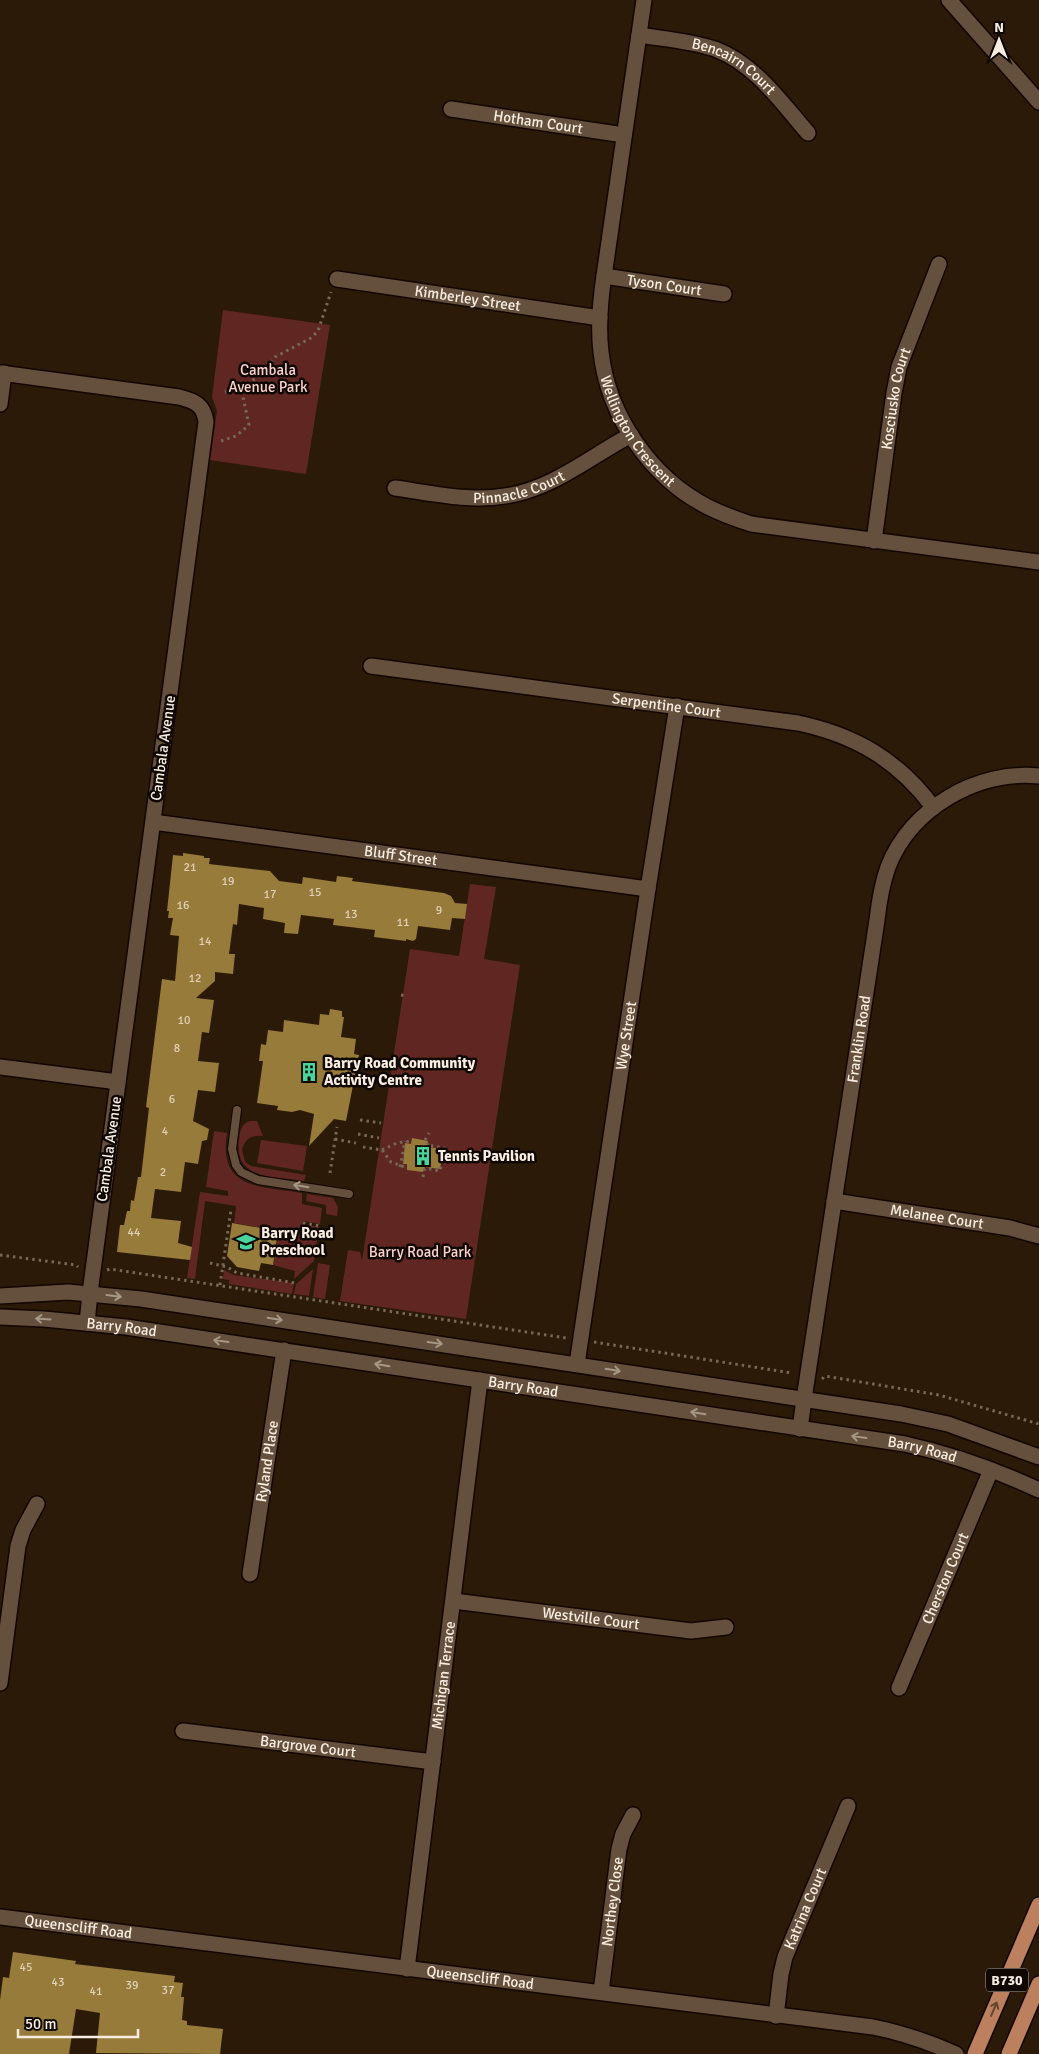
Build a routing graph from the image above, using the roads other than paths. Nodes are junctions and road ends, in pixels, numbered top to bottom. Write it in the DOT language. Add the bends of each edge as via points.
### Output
graph roads {
  1 [pos="644,0"];
  2 [pos="949,0"];
  3 [pos="639,35"];
  4 [pos="1039,102"];
  5 [pos="451,109"];
  6 [pos="808,133"];
  7 [pos="624,135"];
  8 [pos="939,264"];
  9 [pos="604,276"];
  10 [pos="335,283"];
  11 [pos="724,294"];
  12 [pos="600,318"];
  13 [pos="2,373"];
  14 [pos="0,404"];
  15 [pos="631,434"];
  16 [pos="395,488"];
  17 [pos="874,540"];
  18 [pos="1039,562"];
  19 [pos="371,666"];
  20 [pos="677,706"];
  21 [pos="1039,776"];
  22 [pos="933,807"];
  23 [pos="153,822"];
  24 [pos="648,889"];
  25 [pos="0,1067"];
  26 [pos="118,1082"];
  27 [pos="237,1110"];
  28 [pos="349,1194"];
  29 [pos="834,1201"];
  30 [pos="1039,1236"];
  31 [pos="90,1293"];
  32 [pos="0,1296"];
  33 [pos="0,1317"];
  34 [pos="87,1323"];
  35 [pos="284,1350"];
  36 [pos="577,1364"];
  37 [pos="480,1380"];
  38 [pos="804,1399"];
  39 [pos="800,1429"];
  40 [pos="1039,1457"];
  41 [pos="991,1470"];
  42 [pos="1039,1490"];
  43 [pos="38,1504"];
  44 [pos="250,1574"];
  45 [pos="454,1601"];
  46 [pos="726,1627"];
  47 [pos="0,1683"];
  48 [pos="899,1688"];
  49 [pos="182,1731"];
  50 [pos="433,1762"];
  51 [pos="848,1806"];
  52 [pos="633,1815"];
  53 [pos="1039,1906"];
  54 [pos="0,1918"];
  55 [pos="407,1969"];
  56 [pos="1039,1984"];
  57 [pos="601,1992"];
  58 [pos="776,2016"];
  59 [pos="956,2054"];
  60 [pos="975,2054"];
  61 [pos="1009,2054"];
  1 -- 3 [label="street, Wellington Crescent"];
  2 -- 4 [label="street"];
  3 -- 6 [label="street, Bencairn Court" via="692,43 715,49 734,59 763,82"];
  3 -- 7 [label="street, Wellington Crescent"];
  5 -- 7 [label="street, Hotham Court"];
  7 -- 9 [label="street, Wellington Crescent"];
  8 -- 17 [label="street, Kosciusko Court" via="899,367"];
  9 -- 11 [label="street, Tyson Court"];
  9 -- 12 [label="street, Wellington Crescent"];
  10 -- 12 [label="street, Kimberley Street"];
  12 -- 15 [label="street, Wellington Crescent" via="601,354 607,380 614,405"];
  13 -- 14 [label="street"];
  13 -- 23 [label="street, Cambala Avenue" via="179,396 196,402 205,414 205,439"];
  15 -- 16 [label="street, Pinnacle Court" via="545,484 506,496 459,497"];
  15 -- 17 [label="street, Wellington Crescent" via="650,461 671,482 707,507 727,516 751,524"];
  17 -- 18 [label="street, Wellington Crescent"];
  19 -- 20 [label="street, Serpentine Court"];
  20 -- 22 [label="street, Serpentine Court" via="798,722 843,735 887,760 907,776"];
  20 -- 24 [label="street, Wye Street"];
  21 -- 22 [label="street, Franklin Road" via="1016,776 977,784"];
  22 -- 29 [label="street, Franklin Road" via="897,849 882,889"];
  23 -- 24 [label="street, Bluff Street"];
  23 -- 26 [label="street, Cambala Avenue"];
  24 -- 36 [label="street, Wye Street"];
  25 -- 26 [label="street"];
  26 -- 31 [label="street, Cambala Avenue"];
  28 -- 27 [label="lane, one-way" via="258,1180 241,1172 232,1149"];
  29 -- 30 [label="street, Melanee Court" via="1010,1228"];
  29 -- 38 [label="street, Franklin Road"];
  31 -- 32 [label="street, Barry Road"];
  31 -- 34 [label="street, Cambala Avenue"];
  31 -- 36 [label="street, Barry Road, one-way"];
  34 -- 33 [label="street, Barry Road, one-way"];
  35 -- 34 [label="street, Barry Road, one-way"];
  37 -- 35 [label="street, Barry Road, one-way"];
  35 -- 44 [label="street, Ryland Place"];
  36 -- 38 [label="street, Barry Road, one-way"];
  39 -- 37 [label="street, Barry Road, one-way"];
  37 -- 45 [label="street, Michigan Terrace"];
  38 -- 39 [label="street, Franklin Road"];
  38 -- 40 [label="street, Barry Road" via="926,1418"];
  41 -- 39 [label="street, Barry Road, one-way" via="934,1450"];
  41 -- 42 [label="street, Barry Road"];
  41 -- 48 [label="street, Cherston Court"];
  43 -- 47 [label="street" via="18,1546"];
  45 -- 46 [label="street, Westville Court" via="691,1632"];
  45 -- 50 [label="street, Michigan Terrace"];
  49 -- 50 [label="street, Bargrove Court"];
  50 -- 55 [label="street, Michigan Terrace"];
  51 -- 58 [label="street, Katrina Court" via="785,1957"];
  52 -- 57 [label="street, Northey Close" via="622,1834 619,1849"];
  60 -- 53 [label="main road, B730, one-way"];
  54 -- 55 [label="street, Queenscliff Road"];
  55 -- 57 [label="street, Queenscliff Road"];
  56 -- 61 [label="main road, B730"];
  57 -- 58 [label="street, Queenscliff Road"];
  58 -- 59 [label="street, Queenscliff Road" via="902,2033"];
}
